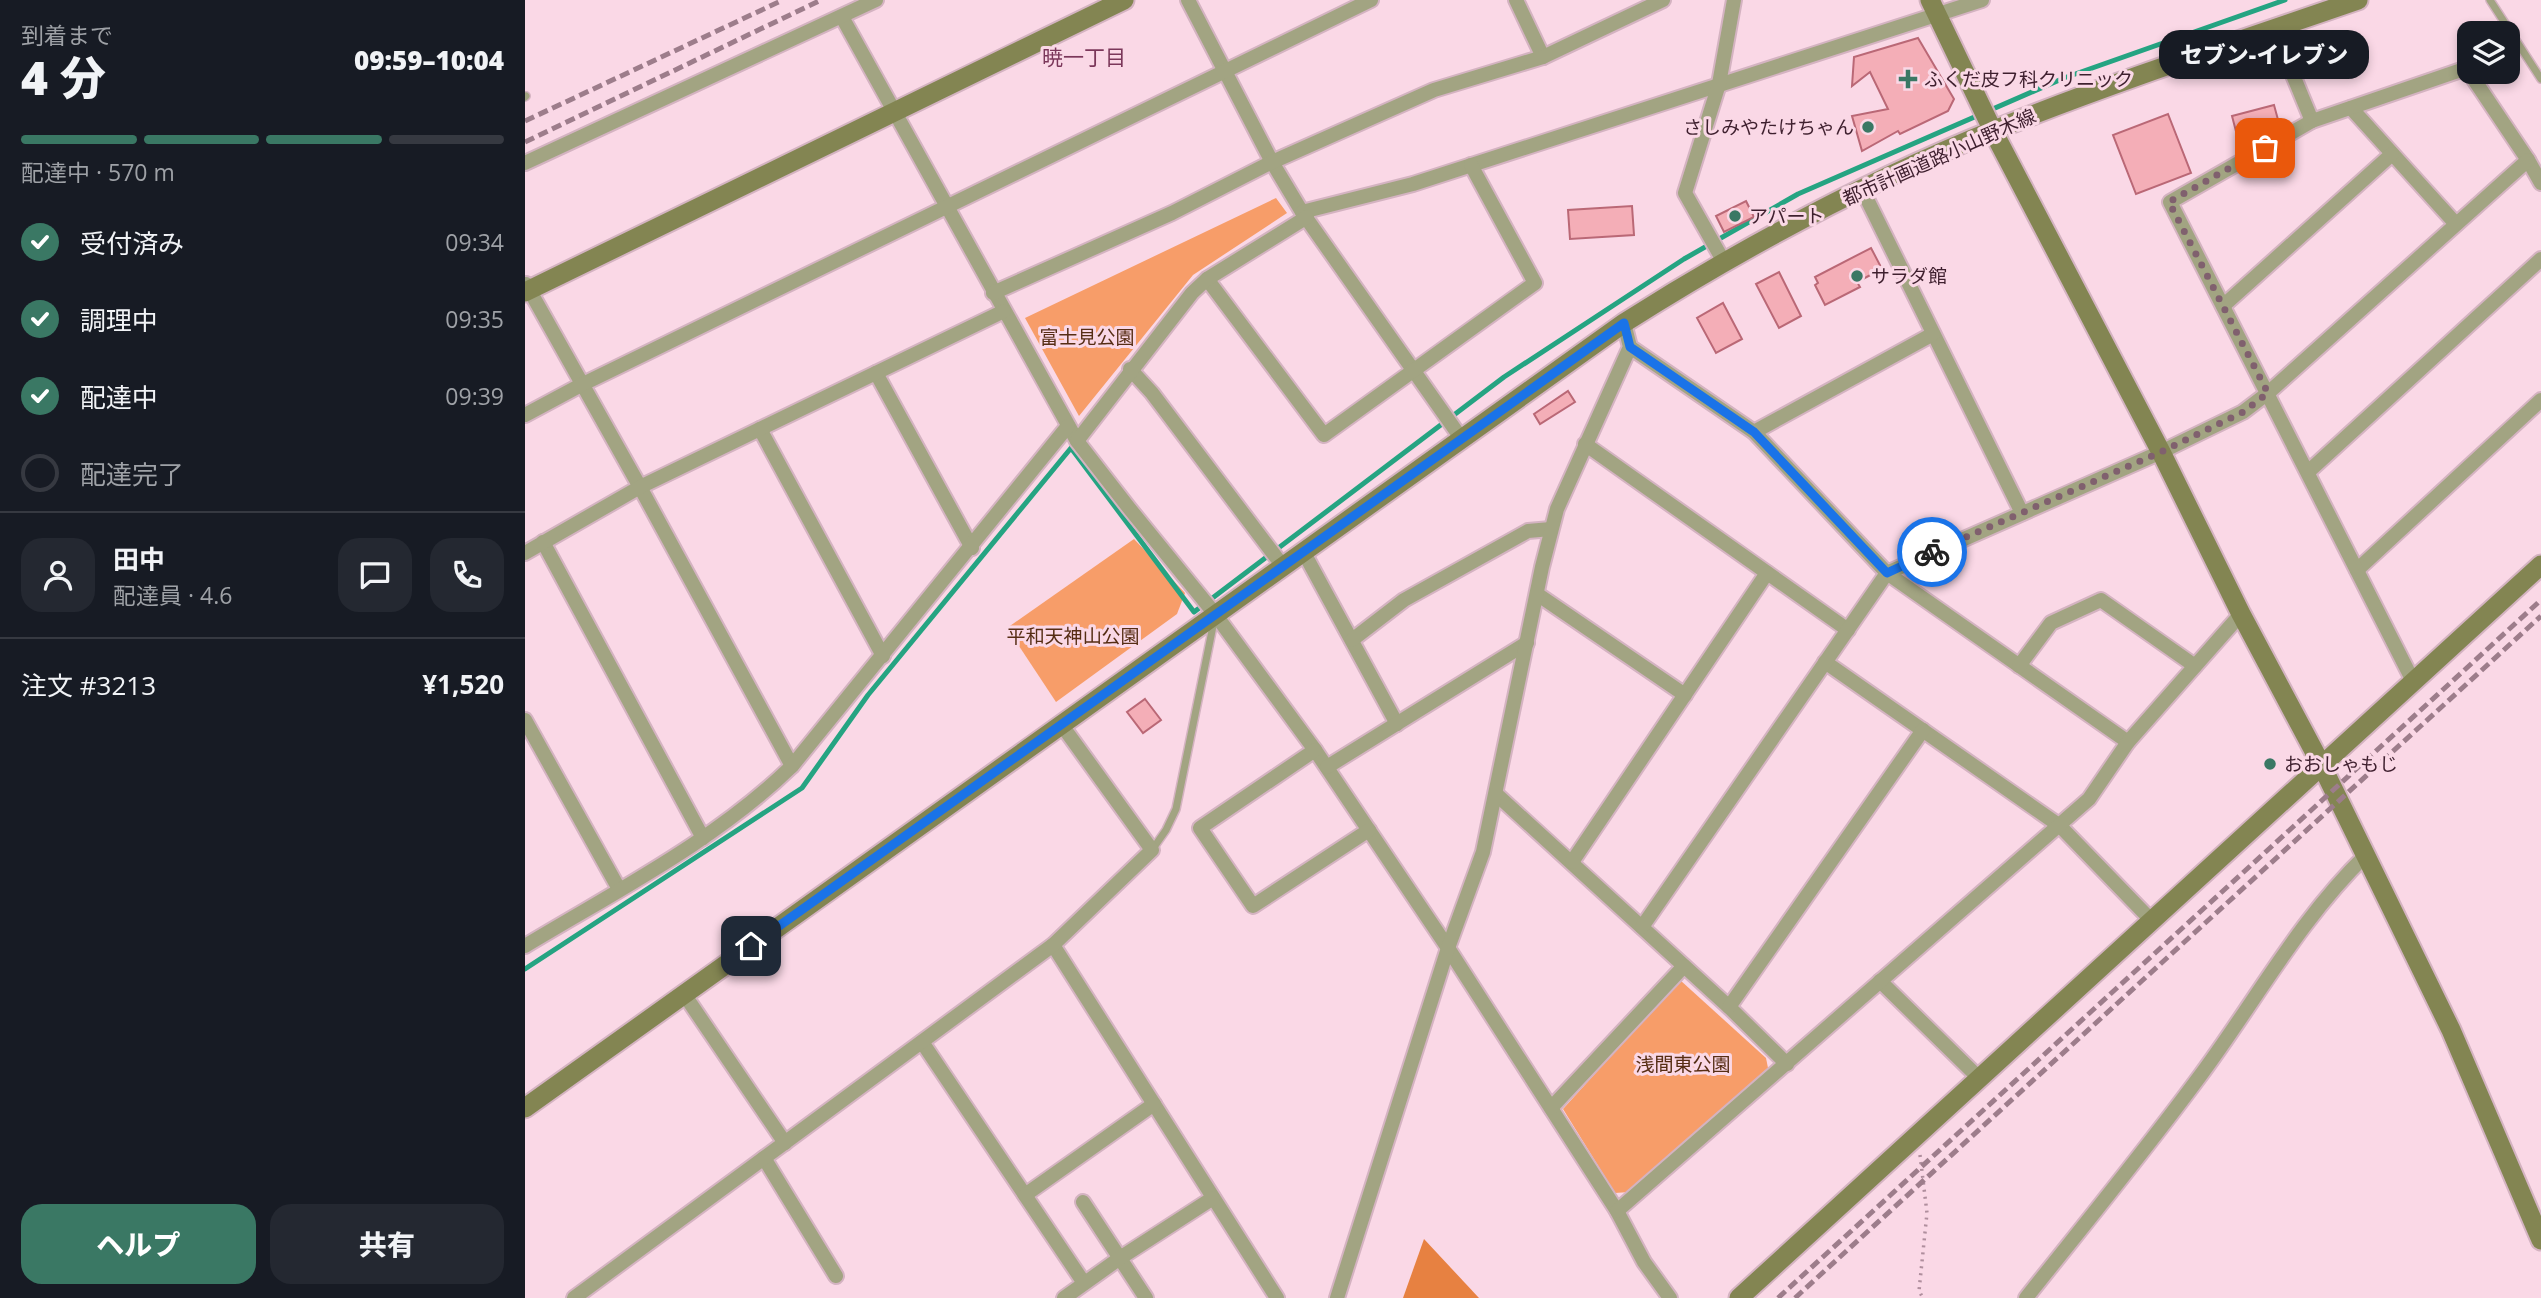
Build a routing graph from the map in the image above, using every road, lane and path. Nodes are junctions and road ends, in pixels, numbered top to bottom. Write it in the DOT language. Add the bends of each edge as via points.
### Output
graph roads {
  1 [pos="876,0"];
  2 [pos="1124,0"];
  3 [pos="1188,0"];
  4 [pos="1371,0"];
  5 [pos="1516,0"];
  6 [pos="1663,0"];
  7 [pos="1734,0"];
  8 [pos="1982,0"];
  9 [pos="2358,0"];
  10 [pos="2490,0"];
  11 [pos="1933,8"];
  12 [pos="842,17"];
  13 [pos="2274,29"];
  14 [pos="1543,57"];
  15 [pos="2457,71"];
  16 [pos="1225,72"];
  17 [pos="2541,79"];
  18 [pos="1719,84"];
  19 [pos="2477,84"];
  20 [pos="2351,108"];
  21 [pos="893,113"];
  22 [pos="2312,121"];
  23 [pos="1993,131"];
  24 [pos="2392,155"];
  25 [pos="2528,160"];
  26 [pos="1272,162"];
  27 [pos="525,163"];
  28 [pos="1471,165"];
  29 [pos="2541,183"];
  30 [pos="1862,190"];
  31 [pos="946,207"];
  32 [pos="1305,215"];
  33 [pos="2456,225"];
  34 [pos="2541,259"];
  35 [pos="1724,262"];
  36 [pos="1207,279"];
  37 [pos="526,288"];
  38 [pos="993,293"];
  39 [pos="2223,306"];
  40 [pos="1004,312"];
  41 [pos="1624,323"];
  42 [pos="1933,334"];
  43 [pos="1630,347"];
  44 [pos="1130,369"];
  45 [pos="1414,371"];
  46 [pos="876,373"];
  47 [pos="581,385"];
  48 [pos="2268,393"];
  49 [pos="2541,400"];
  50 [pos="525,415"];
  51 [pos="1068,426"];
  52 [pos="760,429"];
  53 [pos="1754,432"];
  54 [pos="1461,438"];
  55 [pos="1077,441"];
  56 [pos="1585,444"];
  57 [pos="2161,452"];
  58 [pos="2308,472"];
  59 [pos="640,487"];
  60 [pos="2022,513"];
  61 [pos="1552,529"];
  62 [pos="543,542"];
  63 [pos="972,548"];
  64 [pos="1303,551"];
  65 [pos="525,552"];
  66 [pos="1282,565"];
  67 [pos="2541,565"];
  68 [pos="2357,570"];
  69 [pos="1767,573"];
  70 [pos="1887,573"];
  71 [pos="1537,594"];
  72 [pos="1215,614"];
  73 [pos="2241,614"];
  74 [pos="1848,630"];
  75 [pos="1352,640"];
  76 [pos="1527,643"];
  77 [pos="883,656"];
  78 [pos="1825,662"];
  79 [pos="2019,666"];
  80 [pos="2195,666"];
  81 [pos="2414,683"];
  82 [pos="1685,695"];
  83 [pos="525,720"];
  84 [pos="1061,724"];
  85 [pos="1397,724"];
  86 [pos="1923,730"];
  87 [pos="2127,742"];
  88 [pos="1315,750"];
  89 [pos="792,766"];
  90 [pos="2322,766"];
  91 [pos="1327,768"];
  92 [pos="1496,794"];
  93 [pos="2060,826"];
  94 [pos="1369,830"];
  95 [pos="702,838"];
  96 [pos="1152,849"];
  97 [pos="2366,855"];
  98 [pos="1572,862"];
  99 [pos="619,889"];
  100 [pos="2152,921"];
  101 [pos="1641,927"];
  102 [pos="1053,945"];
  103 [pos="525,946"];
  104 [pos="1448,948"];
  105 [pos="1684,966"];
  106 [pos="1880,981"];
  107 [pos="684,994"];
  108 [pos="1729,1007"];
  109 [pos="922,1042"];
  110 [pos="1787,1063"];
  111 [pos="1979,1078"];
  112 [pos="1154,1104"];
  113 [pos="525,1108"];
  114 [pos="1551,1108"];
  115 [pos="1918,1136"];
  116 [pos="785,1143"];
  117 [pos="764,1158"];
  118 [pos="1025,1195"];
  119 [pos="1213,1198"];
  120 [pos="1083,1202"];
  121 [pos="1618,1211"];
  122 [pos="2541,1240"];
  123 [pos="1120,1258"];
  124 [pos="836,1276"];
  125 [pos="1084,1283"];
  126 [pos="574,1298"];
  127 [pos="1064,1298"];
  128 [pos="1146,1298"];
  129 [pos="1277,1298"];
  130 [pos="1337,1298"];
  131 [pos="1670,1298"];
  132 [pos="1739,1298"];
  133 [pos="1923,1298"];
  134 [pos="2026,1298"];
  1 -- 12 [label="street"];
  2 -- 21 [label="street"];
  3 -- 16 [label="street"];
  4 -- 16 [label="street"];
  5 -- 14 [label="street"];
  6 -- 14 [label="street"];
  7 -- 18 [label="street"];
  8 -- 11 [label="street"];
  9 -- 13 [label="street, 都市計画道路小山野木線"];
  10 -- 17 [label="lane"];
  11 -- 18 [label="street"];
  11 -- 23 [label="street"];
  12 -- 21 [label="street"];
  12 -- 27 [label="street"];
  13 -- 22 [label="street"];
  13 -- 23 [label="street, 都市計画道路小山野木線"];
  14 -- 26 [label="street" via="1434,90"];
  15 -- 20 [label="street"];
  16 -- 26 [label="street"];
  16 -- 31 [label="street"];
  18 -- 28 [label="street"];
  18 -- 35 [label="street" via="1685,193"];
  19 -- 25 [label="street"];
  20 -- 22 [label="street"];
  20 -- 24 [label="street"];
  21 -- 31 [label="street"];
  21 -- 37 [label="street"];
  22 -- 39 [label="street" via="2169,202"];
  23 -- 30 [label="street, 都市計画道路小山野木線"];
  23 -- 57 [label="street"];
  24 -- 33 [label="street"];
  24 -- 39 [label="street"];
  25 -- 29 [label="street"];
  25 -- 33 [label="street"];
  26 -- 32 [label="street"];
  26 -- 38 [label="street" via="1172,213"];
  28 -- 32 [label="street"];
  28 -- 45 [label="street" via="1535,283"];
  30 -- 35 [label="street, 都市計画道路小山野木線"];
  30 -- 42 [label="street"];
  31 -- 38 [label="street"];
  31 -- 47 [label="street"];
  32 -- 36 [label="street"];
  32 -- 45 [label="street"];
  33 -- 48 [label="street"];
  34 -- 58 [label="street"];
  35 -- 41 [label="street, 都市計画道路小山野木線"];
  36 -- 44 [label="street"];
  36 -- 45 [label="street" via="1324,435"];
  37 -- 47 [label="street"];
  38 -- 40 [label="street"];
  39 -- 48 [label="street"];
  40 -- 46 [label="street"];
  40 -- 51 [label="street"];
  41 -- 43 [label="street"];
  41 -- 54 [label="street, 都市計画道路小山野木線"];
  42 -- 53 [label="street"];
  42 -- 60 [label="street"];
  43 -- 53 [label="street"];
  43 -- 56 [label="street"];
  44 -- 55 [label="street"];
  44 -- 66 [label="street"];
  45 -- 54 [label="street"];
  46 -- 52 [label="street"];
  46 -- 63 [label="street"];
  47 -- 50 [label="street"];
  47 -- 59 [label="street"];
  48 -- 57 [label="street" via="2243,412"];
  48 -- 58 [label="street"];
  49 -- 68 [label="street"];
  51 -- 55 [label="street"];
  51 -- 63 [label="street"];
  52 -- 59 [label="street"];
  52 -- 77 [label="street"];
  53 -- 70 [label="street"];
  54 -- 64 [label="street, 都市計画道路小山野木線"];
  55 -- 72 [label="street"];
  56 -- 61 [label="street"];
  56 -- 69 [label="street"];
  57 -- 60 [label="street"];
  57 -- 73 [label="street"];
  58 -- 68 [label="street"];
  59 -- 62 [label="street"];
  59 -- 89 [label="street"];
  60 -- 70 [label="street"];
  61 -- 71 [label="street"];
  61 -- 75 [label="street" via="1528,531 1403,600"];
  62 -- 65 [label="street"];
  62 -- 95 [label="street"];
  63 -- 77 [label="street"];
  64 -- 66 [label="street, 都市計画道路小山野木線"];
  64 -- 75 [label="street"];
  66 -- 72 [label="street, 都市計画道路小山野木線"];
  67 -- 81 [label="street"];
  68 -- 81 [label="street"];
  69 -- 74 [label="street"];
  69 -- 82 [label="street"];
  70 -- 74 [label="street"];
  70 -- 79 [label="street"];
  71 -- 76 [label="street"];
  71 -- 82 [label="street"];
  72 -- 84 [label="street, 都市計画道路小山野木線"];
  72 -- 88 [label="street"];
  72 -- 96 [label="lane" via="1179,800"];
  73 -- 80 [label="street"];
  73 -- 90 [label="street"];
  74 -- 78 [label="street"];
  75 -- 85 [label="street"];
  76 -- 85 [label="street"];
  76 -- 92 [label="street"];
  77 -- 89 [label="street"];
  78 -- 86 [label="street"];
  78 -- 101 [label="street"];
  79 -- 80 [label="street" via="2051,623 2101,600"];
  79 -- 87 [label="street"];
  80 -- 87 [label="street"];
  81 -- 90 [label="street"];
  82 -- 98 [label="street"];
  83 -- 99 [label="street"];
  84 -- 96 [label="street"];
  84 -- 107 [label="street, 都市計画道路小山野木線"];
  85 -- 91 [label="street"];
  86 -- 93 [label="street"];
  86 -- 108 [label="street"];
  87 -- 93 [label="street" via="2089,799"];
  88 -- 91 [label="street"];
  88 -- 94 [label="street" via="1200,828 1253,906"];
  89 -- 95 [label="street"];
  90 -- 97 [label="street"];
  90 -- 100 [label="street"];
  91 -- 94 [label="street"];
  92 -- 98 [label="street"];
  92 -- 104 [label="street" via="1483,852"];
  93 -- 100 [label="street"];
  93 -- 106 [label="street"];
  94 -- 104 [label="street"];
  95 -- 99 [label="street"];
  96 -- 102 [label="street"];
  97 -- 122 [label="street" via="2451,1030"];
  97 -- 134 [label="street" via="2336,884 2201,1075"];
  98 -- 101 [label="street"];
  99 -- 103 [label="street"];
  100 -- 111 [label="street"];
  101 -- 105 [label="street"];
  102 -- 109 [label="street"];
  102 -- 112 [label="street"];
  104 -- 114 [label="street"];
  104 -- 130 [label="street"];
  105 -- 108 [label="street"];
  105 -- 114 [label="street"];
  106 -- 110 [label="street"];
  106 -- 111 [label="street"];
  107 -- 113 [label="street, 都市計画道路小山野木線"];
  107 -- 116 [label="street"];
  108 -- 110 [label="street"];
  109 -- 116 [label="street"];
  109 -- 118 [label="street"];
  110 -- 121 [label="street"];
  111 -- 115 [label="street"];
  112 -- 118 [label="street"];
  112 -- 119 [label="street"];
  114 -- 121 [label="street"];
  115 -- 132 [label="street"];
  115 -- 133 [label="path" via="1927,1213"];
  116 -- 117 [label="street"];
  117 -- 124 [label="street"];
  117 -- 126 [label="street"];
  118 -- 125 [label="street"];
  119 -- 123 [label="street"];
  119 -- 129 [label="street"];
  120 -- 123 [label="street"];
  121 -- 131 [label="street" via="1644,1262"];
  123 -- 125 [label="street"];
  123 -- 128 [label="street"];
  125 -- 127 [label="street"];
}
